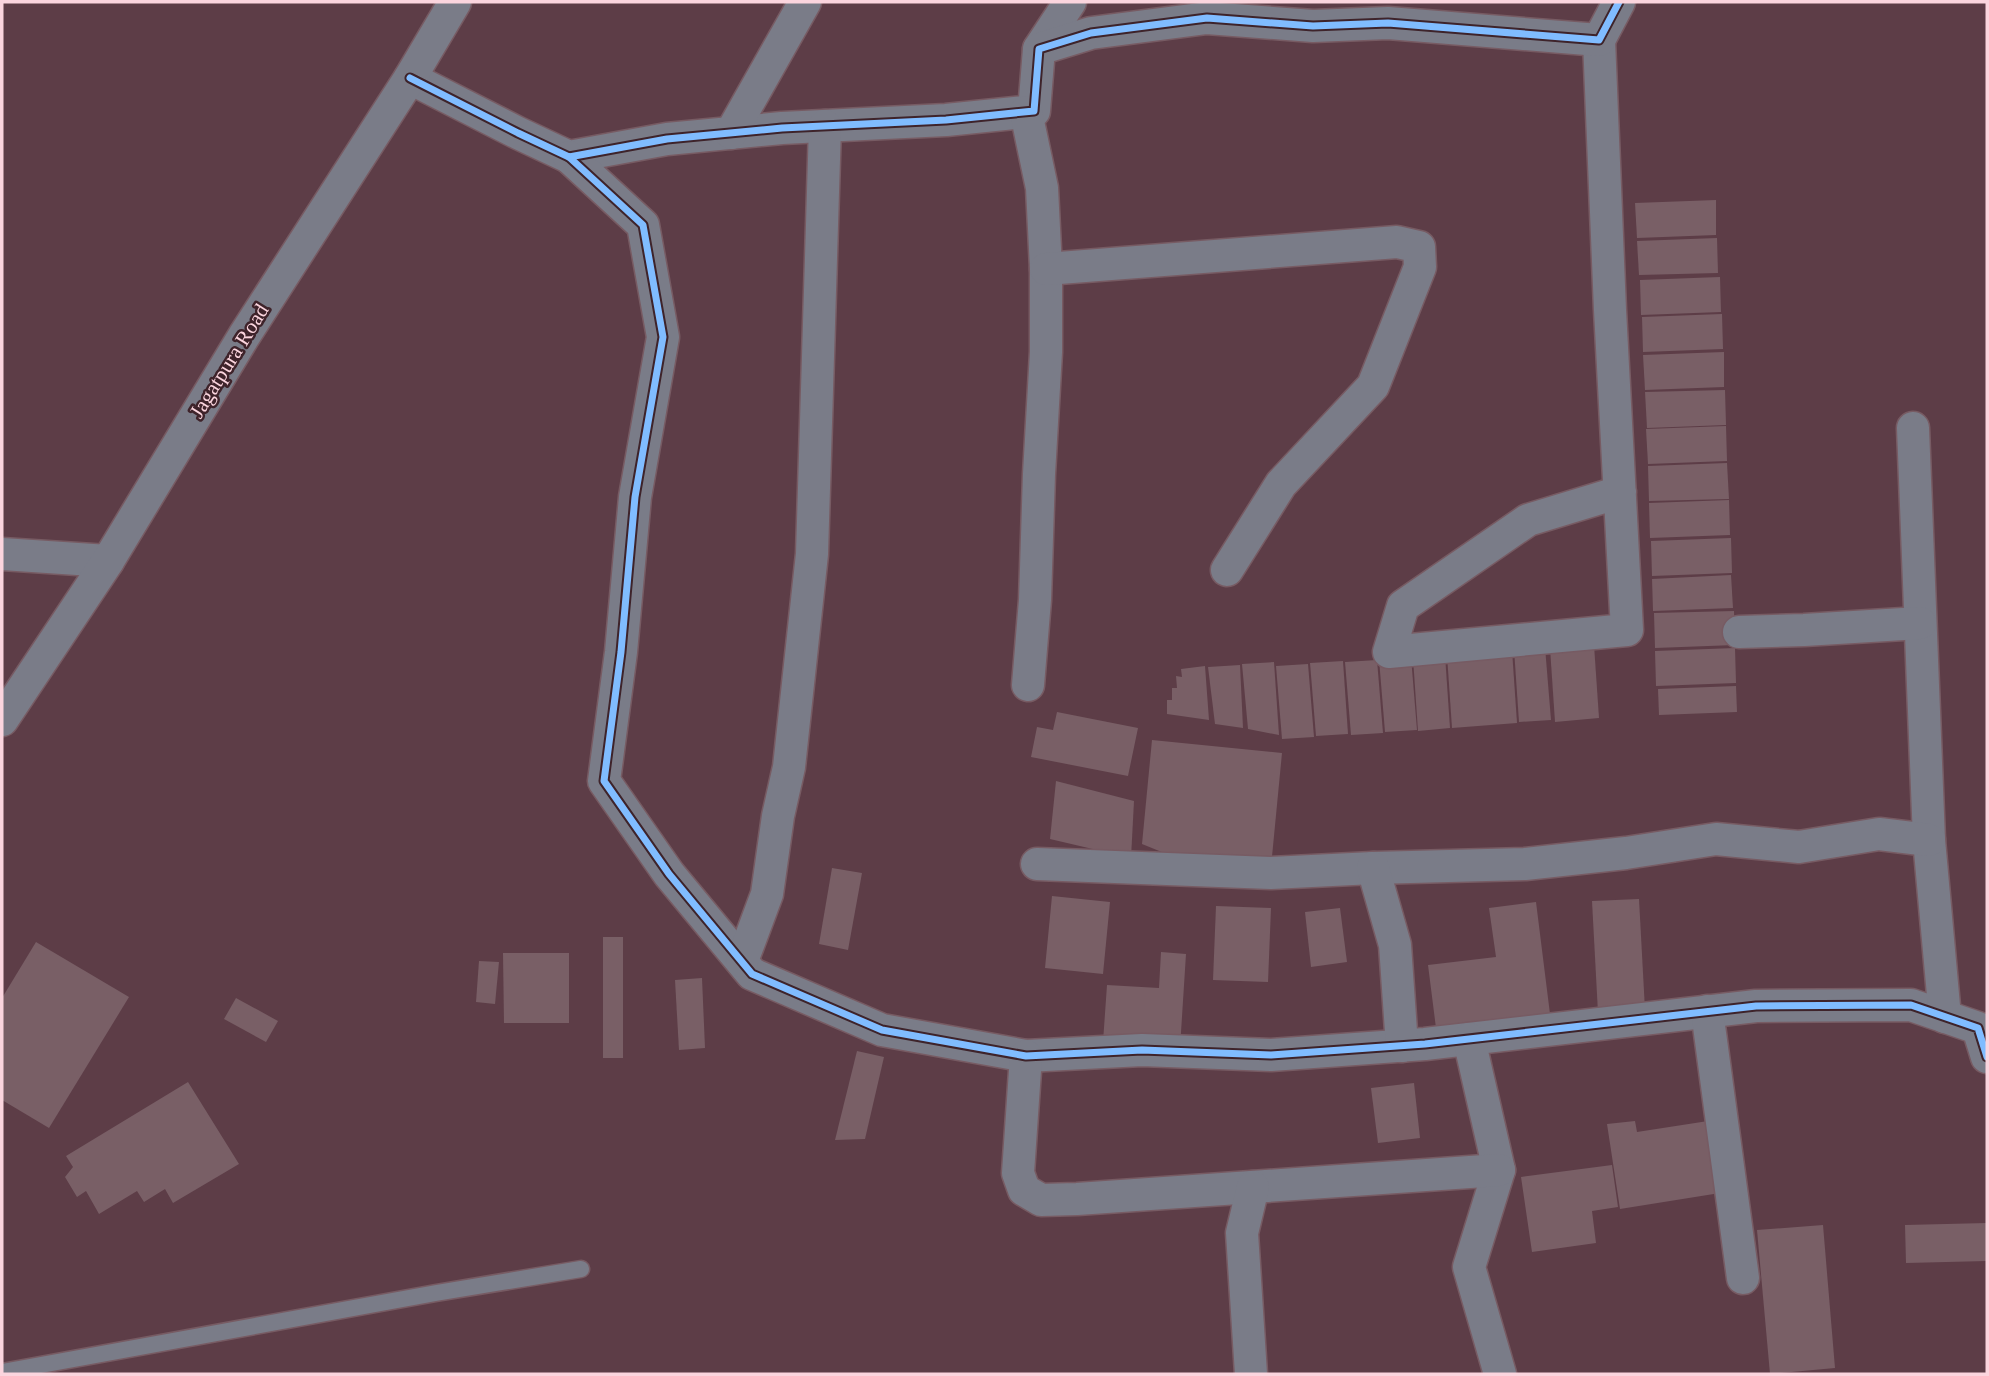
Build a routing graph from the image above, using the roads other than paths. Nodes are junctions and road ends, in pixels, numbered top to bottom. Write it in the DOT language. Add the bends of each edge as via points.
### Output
graph roads {
  1 [pos="455,2"];
  2 [pos="805,2"];
  3 [pos="1070,2"];
  4 [pos="1333,2"];
  5 [pos="1619,2"];
  6 [pos="1313,26"];
  7 [pos="1599,40"];
  8 [pos="1039,49"];
  9 [pos="410,78"];
  10 [pos="1027,112"];
  11 [pos="825,126"];
  12 [pos="731,133"];
  13 [pos="569,157"];
  14 [pos="1046,269"];
  15 [pos="1913,428"];
  16 [pos="1620,492"];
  17 [pos="2,554"];
  18 [pos="107,561"];
  19 [pos="1227,570"];
  20 [pos="1920,623"];
  21 [pos="1739,632"];
  22 [pos="1028,685"];
  23 [pos="2,720"];
  24 [pos="1929,840"];
  25 [pos="1037,864"];
  26 [pos="1373,868"];
  27 [pos="742,961"];
  28 [pos="1707,1011"];
  29 [pos="1945,1017"];
  30 [pos="1469,1039"];
  31 [pos="1402,1046"];
  32 [pos="1026,1056"];
  33 [pos="1987,1056"];
  34 [pos="1499,1170"];
  35 [pos="1253,1187"];
  36 [pos="581,1269"];
  37 [pos="1743,1278"];
  38 [pos="2,1372"];
  39 [pos="1251,1374"];
  40 [pos="1500,1374"];
  1 -- 9 [label="street, Jagatpura Road"];
  2 -- 12 [label="street"];
  3 -- 8 [label="street"];
  4 -- 6 [label="street"];
  5 -- 7 [label="street"];
  6 -- 7 [label="street" via="1388,23"];
  6 -- 8 [label="street" via="1207,18 1091,33"];
  7 -- 16 [label="street"];
  8 -- 10 [label="street" via="1034,111"];
  9 -- 13 [label="street"];
  9 -- 18 [label="street, Jagatpura Road" via="244,336"];
  10 -- 11 [label="street"];
  10 -- 14 [label="street" via="1042,188"];
  11 -- 12 [label="street"];
  11 -- 27 [label="street" via="812,554 789,767 767,894"];
  12 -- 13 [label="street"];
  13 -- 27 [label="street" via="643,225 663,337 635,498 604,781 669,874"];
  14 -- 19 [label="street" via="1397,243 1419,247 1419,267 1373,386 1281,484"];
  14 -- 22 [label="street" via="1046,352"];
  15 -- 20 [label="street"];
  16 -- 16 [label="street" via="1627,630 1389,652 1403,606 1528,520"];
  17 -- 18 [label="street"];
  18 -- 23 [label="street, Jagatpura Road"];
  20 -- 21 [label="street"];
  20 -- 24 [label="street"];
  24 -- 26 [label="street" via="1879,834 1799,847 1716,839 1525,864"];
  24 -- 29 [label="street"];
  25 -- 26 [label="street" via="1271,873"];
  26 -- 31 [label="street" via="1395,945"];
  27 -- 32 [label="street" via="752,974 882,1030"];
  28 -- 29 [label="street" via="1756,1006 1911,1005"];
  28 -- 30 [label="street"];
  28 -- 37 [label="street"];
  29 -- 33 [label="street" via="1978,1028"];
  30 -- 31 [label="street"];
  30 -- 34 [label="street"];
  31 -- 32 [label="street" via="1271,1055 1142,1050"];
  32 -- 35 [label="street" via="1018,1173 1024,1190 1041,1200"];
  34 -- 35 [label="street"];
  34 -- 40 [label="street" via="1469,1267"];
  35 -- 39 [label="street" via="1242,1233"];
  36 -- 38 [label="lane"];
}
